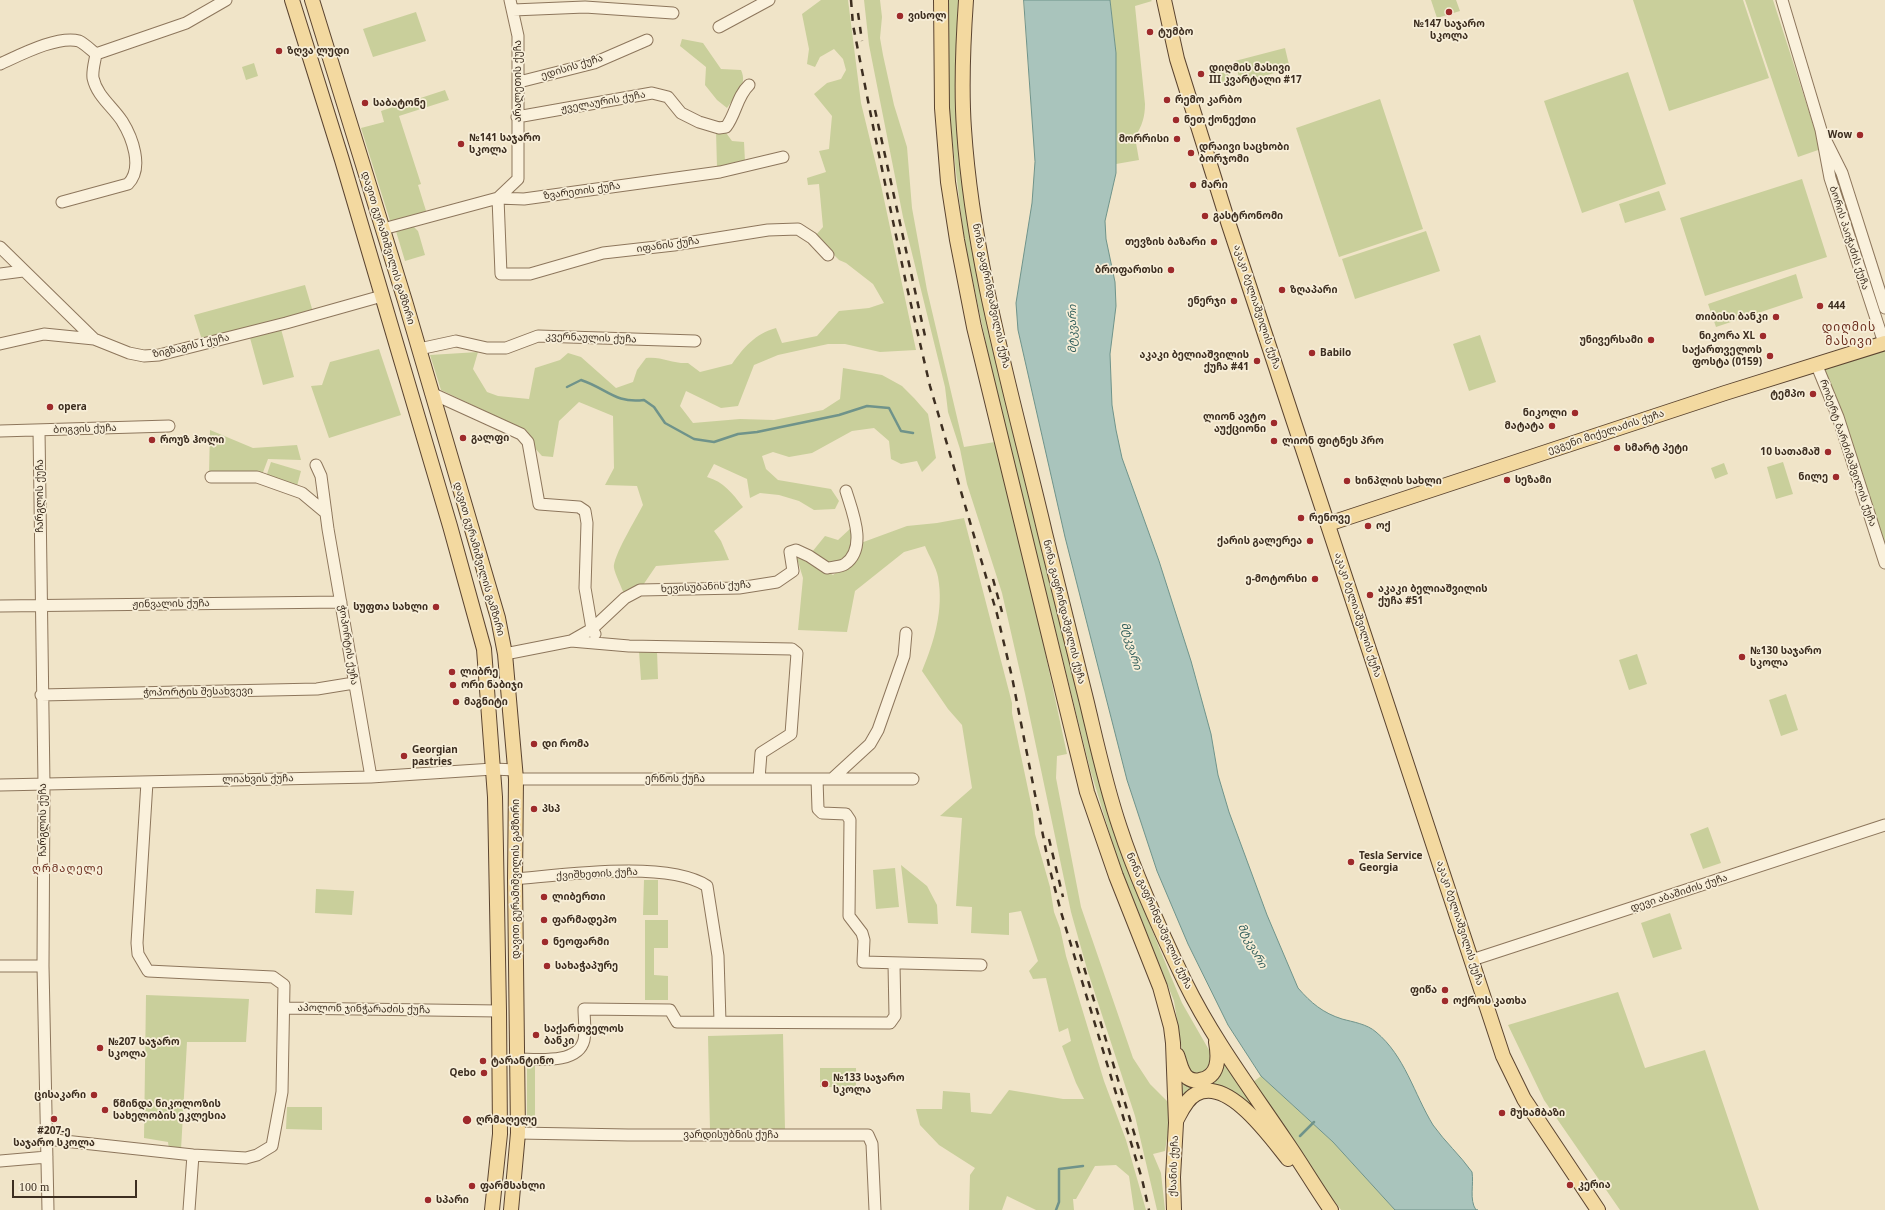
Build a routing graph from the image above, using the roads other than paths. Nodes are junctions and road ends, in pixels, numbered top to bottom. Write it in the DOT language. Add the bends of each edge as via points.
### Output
graph roads {
  1 [pos="226,0"];
  2 [pos="292,0"];
  3 [pos="312,0"];
  4 [pos="769,0"];
  5 [pos="941,0"];
  6 [pos="966,0"];
  7 [pos="1164,0"];
  8 [pos="1782,0"];
  9 [pos="512,5"];
  10 [pos="673,13"];
  11 [pos="719,27"];
  12 [pos="647,40"];
  13 [pos="96,54"];
  14 [pos="0,64"];
  15 [pos="518,82"];
  16 [pos="749,84"];
  17 [pos="517,117"];
  18 [pos="1821,130"];
  19 [pos="783,157"];
  20 [pos="1826,162"];
  21 [pos="1838,165"];
  22 [pos="498,198"];
  23 [pos="62,202"];
  24 [pos="1854,209"];
  25 [pos="1840,210"];
  26 [pos="383,230"];
  27 [pos="0,247"];
  28 [pos="828,256"];
  29 [pos="23,271"];
  30 [pos="0,274"];
  31 [pos="402,290"];
  32 [pos="382,296"];
  33 [pos="1885,308"];
  34 [pos="94,339"];
  35 [pos="695,341"];
  36 [pos="1884,343"];
  37 [pos="0,344"];
  38 [pos="419,349"];
  39 [pos="1817,366"];
  40 [pos="432,393"];
  41 [pos="170,426"];
  42 [pos="39,430"];
  43 [pos="0,431"];
  44 [pos="316,465"];
  45 [pos="211,477"];
  46 [pos="846,491"];
  47 [pos="326,513"];
  48 [pos="1328,524"];
  49 [pos="1885,563"];
  50 [pos="341,602"];
  51 [pos="40,605"];
  52 [pos="0,606"];
  53 [pos="592,629"];
  54 [pos="906,633"];
  55 [pos="571,641"];
  56 [pos="600,643"];
  57 [pos="505,654"];
  58 [pos="354,683"];
  59 [pos="41,695"];
  60 [pos="493,769"];
  61 [pos="516,774"];
  62 [pos="371,777"];
  63 [pos="833,778"];
  64 [pos="912,778"];
  65 [pos="759,779"];
  66 [pos="818,779"];
  67 [pos="147,782"];
  68 [pos="44,784"];
  69 [pos="0,785"];
  70 [pos="1885,825"];
  71 [pos="515,879"];
  72 [pos="1472,960"];
  73 [pos="894,964"];
  74 [pos="981,965"];
  75 [pos="0,966"];
  76 [pos="42,966"];
  77 [pos="285,1008"];
  78 [pos="499,1012"];
  79 [pos="720,1022"];
  80 [pos="1214,1037"];
  81 [pos="1174,1043"];
  82 [pos="517,1059"];
  83 [pos="500,1119"];
  84 [pos="1176,1122"];
  85 [pos="518,1133"];
  86 [pos="46,1139"];
  87 [pos="499,1145"];
  88 [pos="192,1155"];
  89 [pos="47,1157"];
  90 [pos="0,1161"];
  91 [pos="1310,1178"];
  92 [pos="48,1210"];
  93 [pos="189,1210"];
  94 [pos="492,1210"];
  95 [pos="511,1210"];
  96 [pos="875,1210"];
  97 [pos="1174,1210"];
  98 [pos="1331,1210"];
  99 [pos="1598,1210"];
  1 -- 13 [label="street" via="186,22"];
  2 -- 32 [label="main road, დავით გურამიშვილის გამზირი" via="321,88"];
  3 -- 26 [label="main road, დავით გურამიშვილის გამზირი"];
  4 -- 11 [label="street"];
  5 -- 81 [label="main road, ნონა გაფრინდაშვილის ქუჩა" via="942,108 948,182 956,240 974,327 1087,792 1110,862 1160,987"];
  6 -- 80 [label="main road, ნონა გაფრინდაშვილის ქუჩა" via="962,101 971,200 992,306 1040,510 1100,756 1121,831 1170,950"];
  7 -- 48 [label="main road, აკაკი ბელიაშვილის ქუჩა" via="1170,34 1188,94"];
  8 -- 18 [label="street, ბორის პაიჭაძის ქუჩა"];
  9 -- 10 [label="street"];
  9 -- 15 [label="street, არალეთის ქუჩა" via="518,36"];
  12 -- 15 [label="street, ედისის ქუჩა" via="594,62"];
  13 -- 14 [label="street" via="79,41 64,40 24,52"];
  13 -- 23 [label="street" via="93,77 98,91 126,128 134,149 136,165 128,184"];
  15 -- 17 [label="street, არალეთის ქუჩა"];
  16 -- 17 [label="street, ჟველაურის ქუჩა" via="744,89 731,120 726,126 719,128 681,113 668,97 652,93"];
  17 -- 22 [label="street, არალეთის ქუჩა" via="518,179"];
  18 -- 20 [label="street, ბორის პაიჭაძის ქუჩა"];
  18 -- 21 [label="street, ბორის პაიჭაძის ქუჩა"];
  19 -- 22 [label="street, ზვარეთის ქუჩა" via="720,172 524,199"];
  20 -- 21 [label="street" via="1833,161"];
  20 -- 25 [label="street, ბორის პაიჭაძის ქუჩა"];
  21 -- 24 [label="street, ბორის პაიჭაძის ქუჩა"];
  22 -- 26 [label="street, ზვარეთის ქუჩა"];
  22 -- 28 [label="street, იფანის ქუჩა" via="501,274 530,274 603,253 768,230 798,229 812,238"];
  24 -- 25 [label="street"];
  24 -- 33 [label="street, ბორის პაიჭაძის ქუჩა"];
  25 -- 36 [label="street, ბორის პაიჭაძის ქუჩა"];
  26 -- 31 [label="main road, დავით გურამიშვილის გამზირი"];
  27 -- 29 [label="street"];
  29 -- 30 [label="street"];
  29 -- 34 [label="street"];
  31 -- 32 [label="main road"];
  31 -- 38 [label="main road, დავით გურამიშვილის გამზირი"];
  32 -- 34 [label="street, ზიგზაგის I ქუჩა" via="159,355 129,353"];
  32 -- 60 [label="main road, დავით გურამიშვილის გამზირი" via="484,648"];
  34 -- 37 [label="street, ზიგზაგის I ქუჩა" via="44,334"];
  35 -- 38 [label="street, კვერნაულის ქუჩა" via="538,336 506,348 487,348 456,341"];
  36 -- 39 [label="main road, ევგენი მიქელაძის ქუჩა"];
  38 -- 40 [label="main road, დავით გურამიშვილის გამზირი"];
  39 -- 48 [label="main road, ევგენი მიქელაძის ქუჩა" via="1725,393"];
  39 -- 49 [label="street, რობერტ ბარძიმაშვილის ქუჩა" via="1838,417"];
  40 -- 53 [label="street" via="521,434 528,442 539,504 579,506 585,511 585,588"];
  40 -- 57 [label="main road, დავით გურამიშვილის გამზირი" via="498,618"];
  41 -- 42 [label="street, ბოგვის ქუჩა"];
  42 -- 43 [label="street, ბოგვის ქუჩა"];
  42 -- 51 [label="street, ჩარგლის ქუჩა"];
  44 -- 47 [label="street, ჭოპორტის ქუჩა" via="321,476"];
  45 -- 47 [label="street" via="257,477 302,493"];
  46 -- 53 [label="street, ხევისუბანის ქუჩა" via="857,531 856,547 844,565 827,568 796,550 790,552 792,571 777,582 739,588 640,590 625,598"];
  47 -- 50 [label="street, ჭოპორტის ქუჩა"];
  48 -- 72 [label="main road, აკაკი ბელიაშვილის ქუჩა"];
  50 -- 51 [label="street, ჟინვალის ქუჩა"];
  50 -- 58 [label="street, ჭოპორტის ქუჩა"];
  51 -- 52 [label="street, ჟინვალის ქუჩა"];
  51 -- 59 [label="street, ჩარგლის ქუჩა"];
  53 -- 55 [label="street, ხევისუბანის ქუჩა"];
  53 -- 56 [label="street"];
  54 -- 63 [label="street" via="904,656 878,730 870,744"];
  55 -- 56 [label="street, ხევისუბანის ქუჩა"];
  55 -- 57 [label="street, ხევისუბანის ქუჩა"];
  56 -- 65 [label="street, ხევისუბანის ქუჩა" via="629,646 792,649 797,652 791,734 761,753"];
  57 -- 61 [label="main road, დავით გურამიშვილის გამზირი"];
  58 -- 59 [label="street, ჭოპორტის შესახვევი" via="317,689"];
  58 -- 62 [label="street, ჭოპორტის ქუჩა"];
  59 -- 68 [label="street, ჩარგლის ქუჩა"];
  60 -- 61 [label="street, ლიახვის ქუჩა"];
  60 -- 62 [label="street, ლიახვის ქუჩა"];
  60 -- 78 [label="main road, დავით გურამიშვილის გამზირი"];
  61 -- 65 [label="street, ერწოს ქუჩა"];
  61 -- 71 [label="main road, დავით გურამიშვილის გამზირი"];
  62 -- 67 [label="street, ლიახვის ქუჩა"];
  63 -- 64 [label="street, ერწოს ქუჩა"];
  63 -- 66 [label="street, ერწოს ქუჩა"];
  65 -- 66 [label="street, ერწოს ქუჩა"];
  66 -- 73 [label="street" via="818,808 822,812 846,814 850,820 849,916 862,933 863,962"];
  67 -- 68 [label="street, ლიახვის ქუჩა"];
  67 -- 77 [label="street" via="138,954 148,971 273,977 284,984"];
  68 -- 69 [label="street, ლიახვის ქუჩა"];
  68 -- 76 [label="street, ჩარგლის ქუჩა"];
  70 -- 72 [label="street, დევი აბაშიძის ქუჩა"];
  71 -- 79 [label="street, ქვიშხეთის ქუჩა" via="630,870 696,879 707,886 718,956"];
  71 -- 82 [label="main road, დავით გურამიშვილის გამზირი"];
  72 -- 99 [label="main road, აკაკი ბელიაშვილის ქუჩა" via="1503,1056 1524,1099"];
  73 -- 74 [label="street"];
  73 -- 79 [label="street" via="895,1016 890,1023"];
  75 -- 76 [label="street"];
  76 -- 86 [label="street, ჩარგლის ქუჩა"];
  77 -- 78 [label="street, აპოლონ ჯინჭარაძის ქუჩა"];
  77 -- 88 [label="street, აპოლონ ჯინჭარაძის ქუჩა" via="282,1092 272,1146 246,1158"];
  78 -- 83 [label="main road, დავით გურამიშვილის გამზირი"];
  79 -- 82 [label="street" via="677,1022 670,1010 584,1009 584,1041 578,1050 566,1058"];
  80 -- 81 [label="main road" via="1218,1056 1216,1068 1208,1078 1197,1080 1187,1077 1183,1072"];
  80 -- 91 [label="main road, ნონა გაფრინდაშვილის ქუჩა"];
  81 -- 84 [label="main road, ნონა გაფრინდაშვილის ქუჩა"];
  82 -- 85 [label="main road, დავით გურამიშვილის გამზირი"];
  83 -- 85 [label="main road"];
  83 -- 87 [label="main road, დავით გურამიშვილის გამზირი"];
  84 -- 91 [label="main road" via="1185,1105 1196,1094 1208,1091 1224,1094 1259,1123 1290,1161"];
  84 -- 97 [label="main road, ქსანის ქუჩა"];
  85 -- 87 [label="main road"];
  85 -- 95 [label="main road, დავით გურამიშვილის გამზირი"];
  85 -- 96 [label="street, ვარდისუბნის ქუჩა" via="868,1135 872,1144"];
  86 -- 88 [label="street, აპოლონ ჯინჭარაძის ქუჩა"];
  86 -- 89 [label="street, ჩარგლის ქუჩა"];
  87 -- 94 [label="main road, დავით გურამიშვილის გამზირი"];
  88 -- 93 [label="street"];
  89 -- 90 [label="street"];
  89 -- 92 [label="street, ჩარგლის ქუჩა"];
  91 -- 98 [label="main road, ნონა გაფრინდაშვილის ქუჩა"];
}
